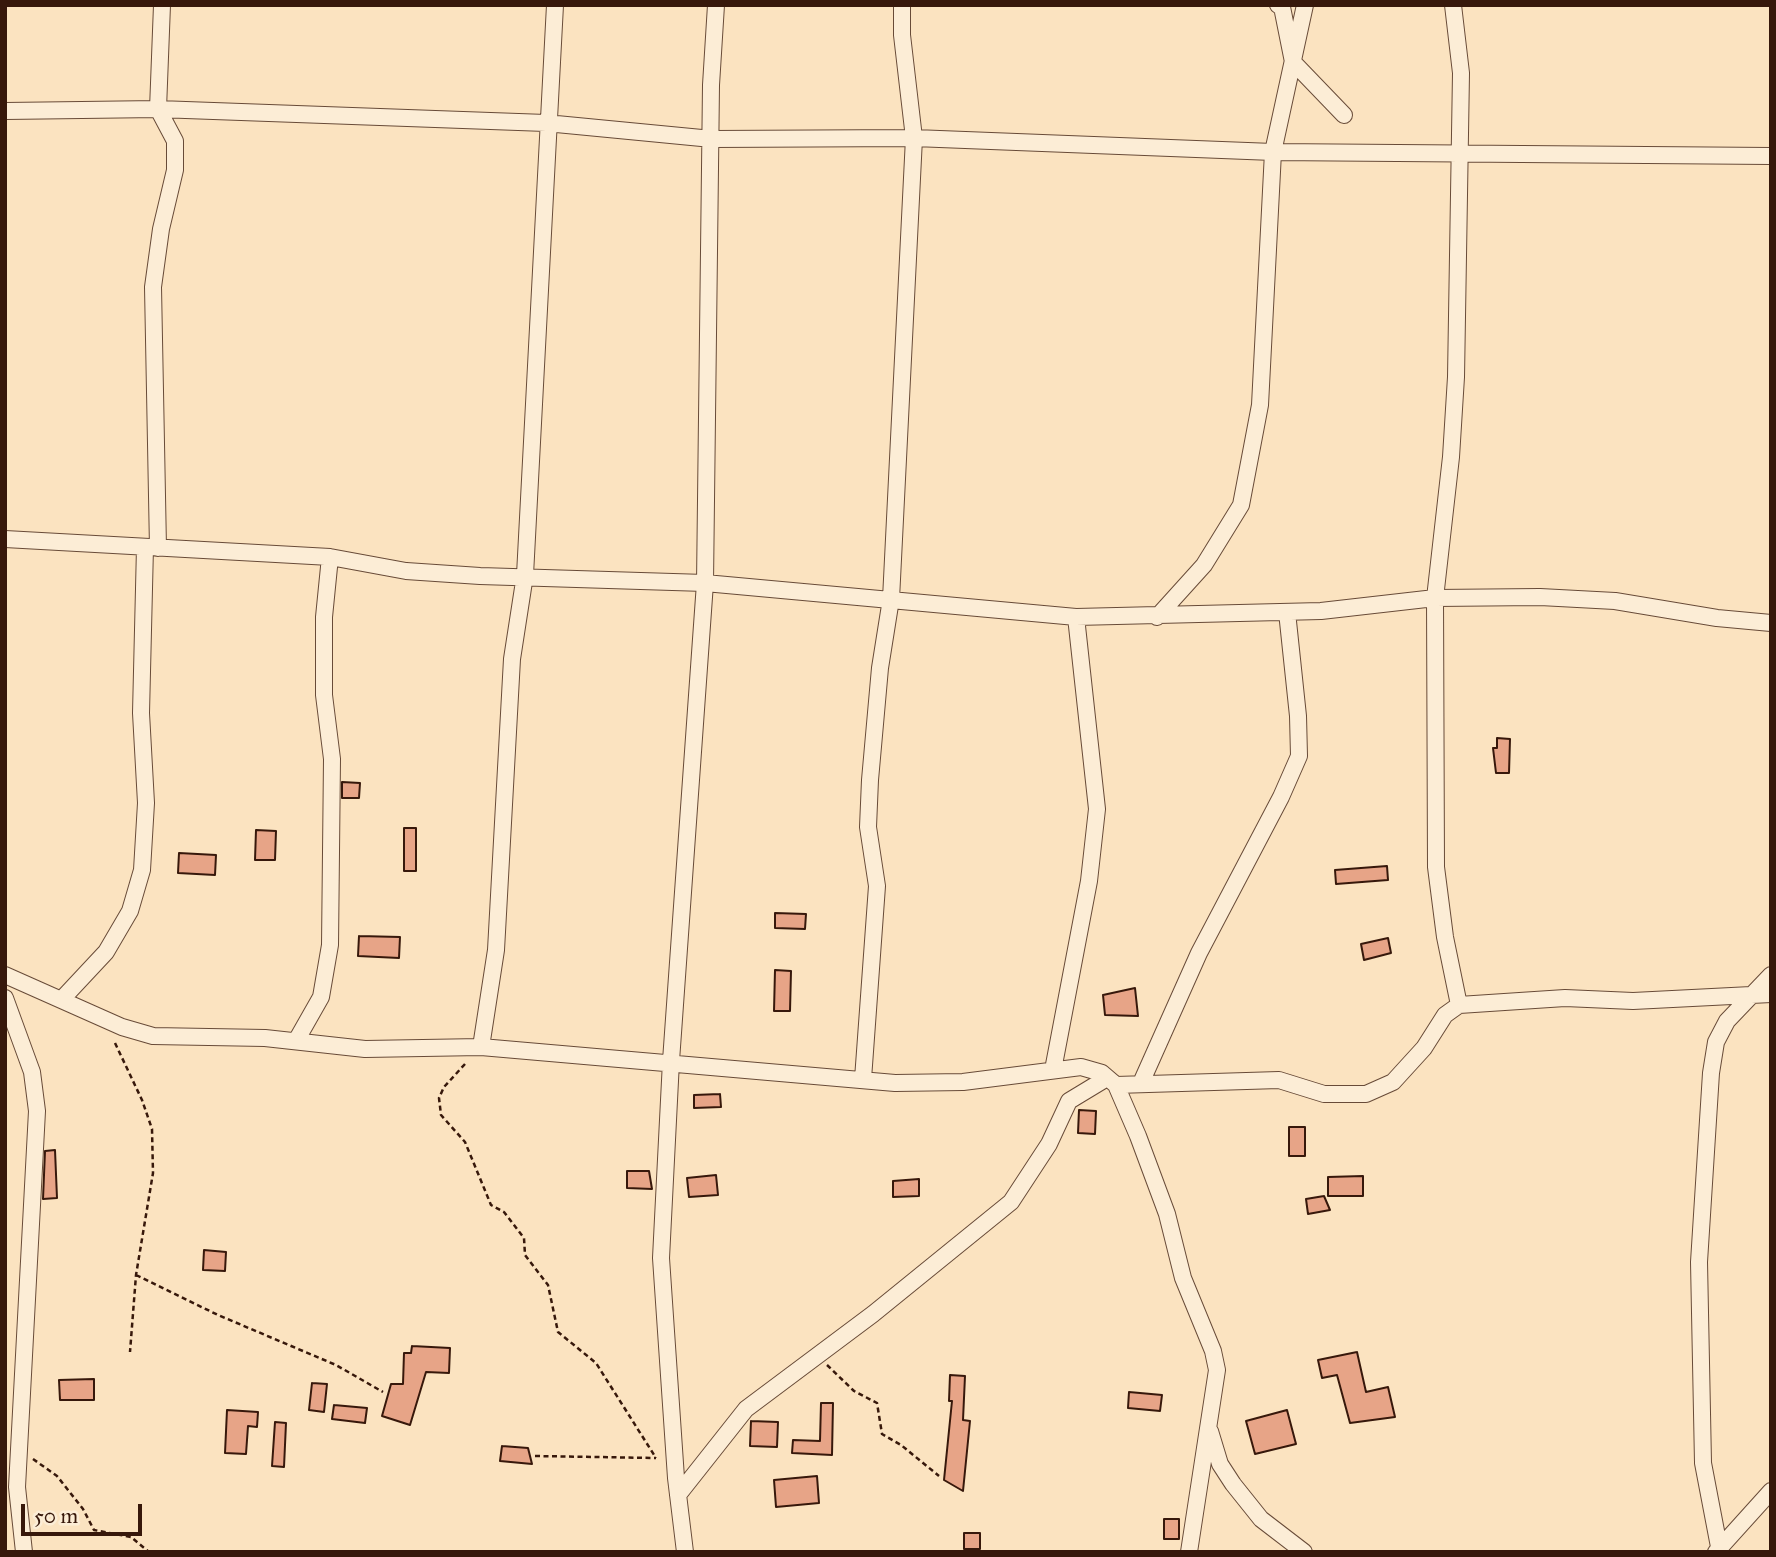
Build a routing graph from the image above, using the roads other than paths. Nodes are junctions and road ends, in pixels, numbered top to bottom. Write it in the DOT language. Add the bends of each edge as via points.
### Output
graph roads {
  1 [pos="162,5"];
  2 [pos="555,5"];
  3 [pos="716,5"];
  4 [pos="902,5"];
  5 [pos="1278,5"];
  6 [pos="1305,5"];
  7 [pos="1453,5"];
  8 [pos="1293,62"];
  9 [pos="158,109"];
  10 [pos="5,111"];
  11 [pos="1344,115"];
  12 [pos="546,123"];
  13 [pos="914,138"];
  14 [pos="712,139"];
  15 [pos="1273,152"];
  16 [pos="1460,153"];
  17 [pos="1771,156"];
  18 [pos="5,539"];
  19 [pos="152,548"];
  20 [pos="330,557"];
  21 [pos="525,575"];
  22 [pos="705,583"];
  23 [pos="1435,598"];
  24 [pos="891,599"];
  25 [pos="1287,612"];
  26 [pos="1076,617"];
  27 [pos="1157,617"];
  28 [pos="1771,622"];
  29 [pos="5,975"];
  30 [pos="1771,975"];
  31 [pos="1764,993"];
  32 [pos="62,998"];
  33 [pos="5,999"];
  34 [pos="1459,1005"];
  35 [pos="296,1041"];
  36 [pos="481,1047"];
  37 [pos="671,1061"];
  38 [pos="1053,1070"];
  39 [pos="863,1079"];
  40 [pos="1111,1082"];
  41 [pos="1141,1083"];
  42 [pos="1209,1411"];
  43 [pos="677,1486"];
  44 [pos="1771,1492"];
  45 [pos="1718,1550"];
  46 [pos="24,1552"];
  47 [pos="685,1552"];
  48 [pos="1189,1552"];
  49 [pos="1304,1552"];
  1 -- 9 [label="street"];
  2 -- 12 [label="street"];
  3 -- 14 [label="street"];
  4 -- 13 [label="street"];
  5 -- 8 [label="street"];
  6 -- 8 [label="street"];
  7 -- 16 [label="street" via="1461,73"];
  8 -- 11 [label="street"];
  8 -- 15 [label="street"];
  9 -- 10 [label="street"];
  9 -- 12 [label="street"];
  9 -- 19 [label="street" via="174,141 175,170 153,287"];
  12 -- 14 [label="street"];
  12 -- 21 [label="street"];
  13 -- 14 [label="street"];
  13 -- 15 [label="street"];
  13 -- 24 [label="street"];
  14 -- 22 [label="street"];
  15 -- 16 [label="street"];
  15 -- 27 [label="street" via="1261,405 1241,505 1203,565"];
  16 -- 17 [label="street"];
  16 -- 23 [label="street" via="1456,377"];
  18 -- 19 [label="street"];
  19 -- 20 [label="street"];
  19 -- 32 [label="street" via="141,713 146,803 142,870 130,911 106,952"];
  20 -- 21 [label="street" via="407,571"];
  20 -- 35 [label="street" via="324,617 324,682 332,759 330,945 321,997"];
  21 -- 22 [label="street"];
  21 -- 36 [label="street" via="512,659 496,950"];
  22 -- 24 [label="street"];
  22 -- 37 [label="street"];
  23 -- 25 [label="street"];
  23 -- 28 [label="street" via="1615,601"];
  23 -- 34 [label="street" via="1436,867"];
  24 -- 26 [label="street"];
  24 -- 39 [label="street" via="870,780 868,827 877,887"];
  25 -- 27 [label="street"];
  25 -- 41 [label="street" via="1299,756 1199,953"];
  26 -- 27 [label="street"];
  26 -- 38 [label="street" via="1097,809 1089,881"];
  29 -- 32 [label="street"];
  30 -- 31 [label="street"];
  31 -- 34 [label="street"];
  31 -- 45 [label="street" via="1727,1021 1716,1042 1711,1073 1699,1276 1703,1463"];
  32 -- 35 [label="street" via="122,1027 153,1036"];
  33 -- 46 [label="street" via="32,1072 37,1111 17,1487"];
  34 -- 41 [label="street" via="1445,1015 1424,1048 1393,1082 1366,1094 1324,1094 1279,1080"];
  35 -- 36 [label="street" via="365,1049"];
  36 -- 37 [label="street"];
  37 -- 39 [label="street"];
  37 -- 43 [label="street" via="661,1258"];
  38 -- 39 [label="street" via="931,1084"];
  38 -- 40 [label="street" via="1081,1067"];
  40 -- 41 [label="street"];
  40 -- 42 [label="street" via="1167,1214 1183,1278 1213,1351 1217,1370"];
  40 -- 43 [label="street" via="1069,1101 1049,1144 1011,1202 747,1409"];
  42 -- 48 [label="street"];
  42 -- 49 [label="street" via="1210,1440 1233,1484 1262,1518"];
  43 -- 47 [label="street"];
  44 -- 45 [label="street"];
}
